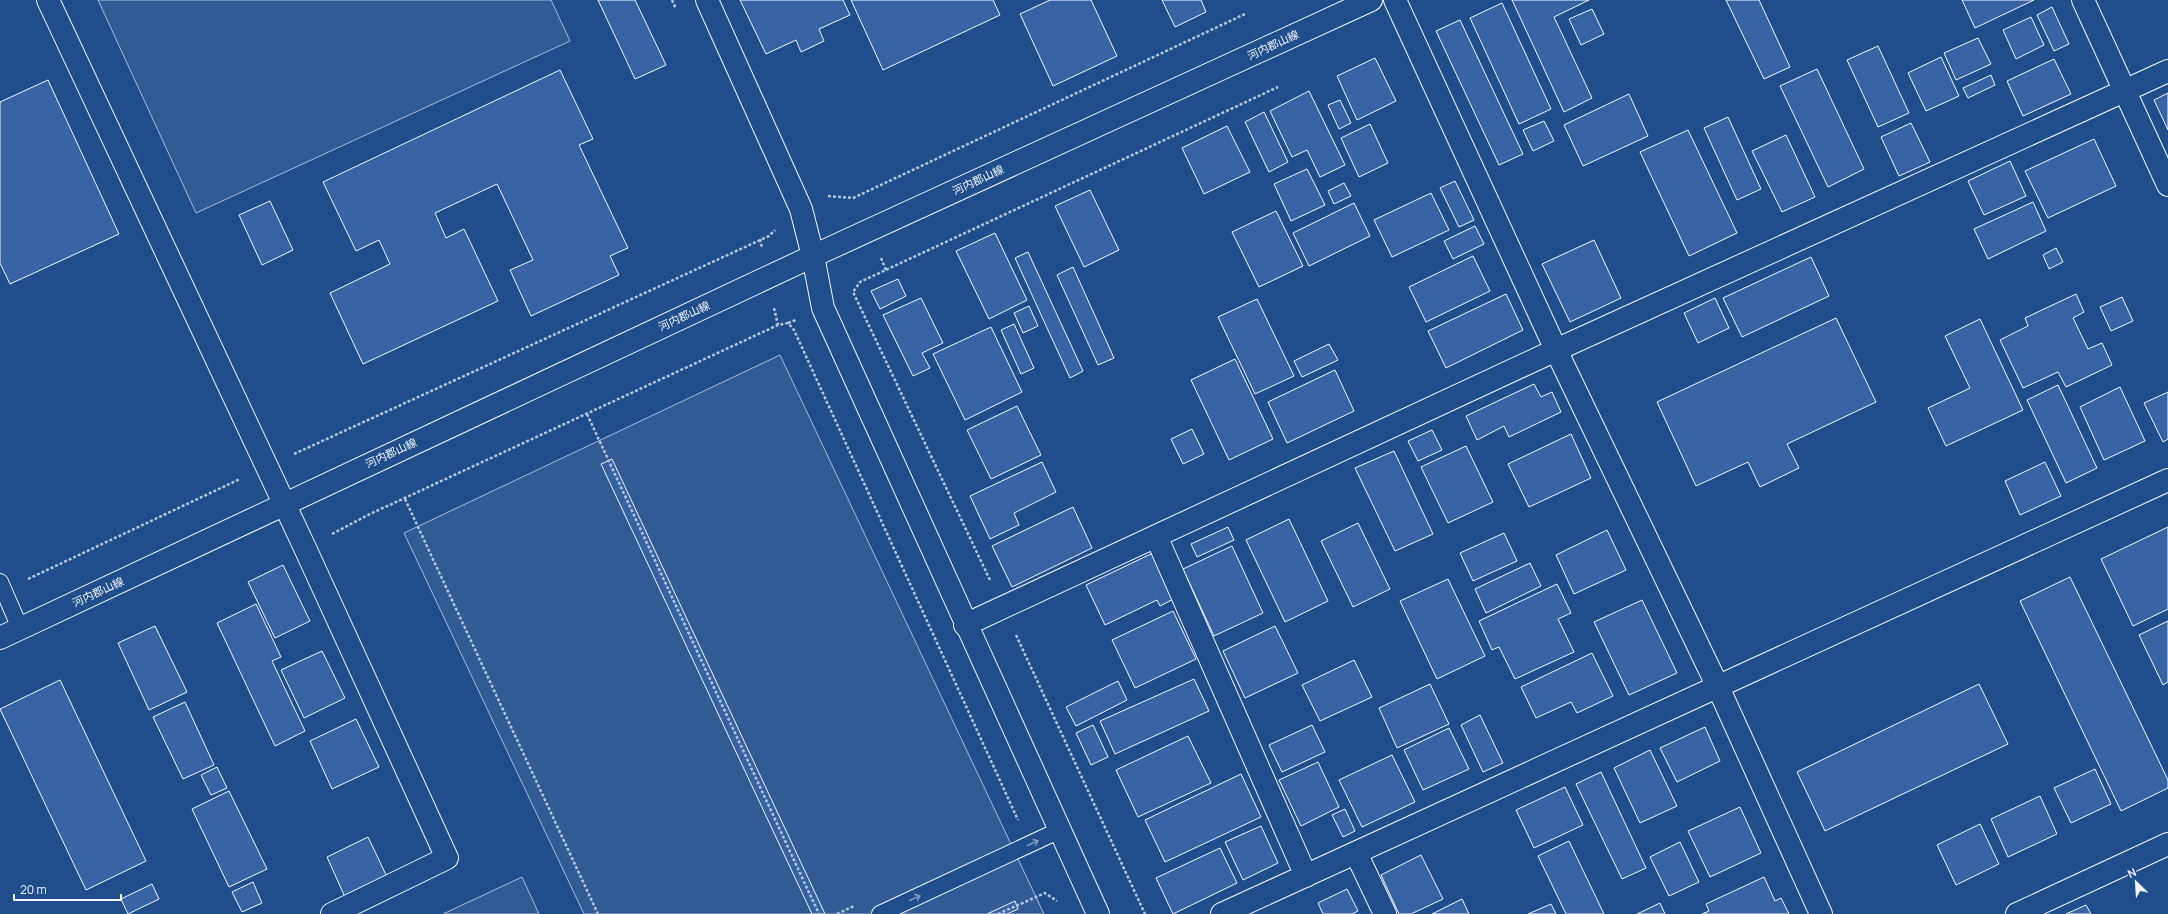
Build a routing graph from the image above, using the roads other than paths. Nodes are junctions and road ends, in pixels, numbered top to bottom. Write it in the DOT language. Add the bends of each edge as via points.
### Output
graph roads {
  1 [pos="48,0"];
  2 [pos="707,0"];
  3 [pos="1371,0"];
  4 [pos="1395,0"];
  5 [pos="2083,0"];
  6 [pos="2168,71"];
  7 [pos="2125,91"];
  8 [pos="2168,185"];
  9 [pos="813,256"];
  10 [pos="1556,350"];
  11 [pos="2168,480"];
  12 [pos="284,504"];
  13 [pos="1156,536"];
  14 [pos="2,586"];
  15 [pos="966,625"];
  16 [pos="20,628"];
  17 [pos="0,638"];
  18 [pos="1718,687"];
  19 [pos="1060,830"];
  20 [pos="2168,844"];
  21 [pos="1356,853"];
  22 [pos="1306,876"];
  23 [pos="332,914"];
  24 [pos="880,914"];
  25 [pos="1098,914"];
  26 [pos="1222,914"];
  27 [pos="1385,914"];
  28 [pos="1821,914"];
  29 [pos="2017,914"];
  1 -- 12 [label="street"];
  2 -- 9 [label="street" via="801,209"];
  3 -- 9 [label="street, 河内郡山線"];
  4 -- 10 [label="street"];
  5 -- 7 [label="street"];
  6 -- 7 [label="street"];
  7 -- 8 [label="street"];
  7 -- 10 [label="street"];
  9 -- 12 [label="street, 河内郡山線"];
  9 -- 15 [label="street" via="823,308"];
  10 -- 13 [label="street"];
  10 -- 18 [label="street"];
  11 -- 18 [label="street"];
  12 -- 16 [label="street, 河内郡山線"];
  12 -- 23 [label="street" via="447,858"];
  13 -- 15 [label="street"];
  13 -- 22 [label="street"];
  14 -- 16 [label="lane"];
  15 -- 19 [label="street"];
  16 -- 17 [label="street, 河内郡山線"];
  18 -- 21 [label="street"];
  18 -- 28 [label="street"];
  24 -- 19 [label="lane, one-way"];
  19 -- 25 [label="street"];
  20 -- 29 [label="street"];
  21 -- 22 [label="street"];
  21 -- 27 [label="street"];
  22 -- 26 [label="street"];
}
